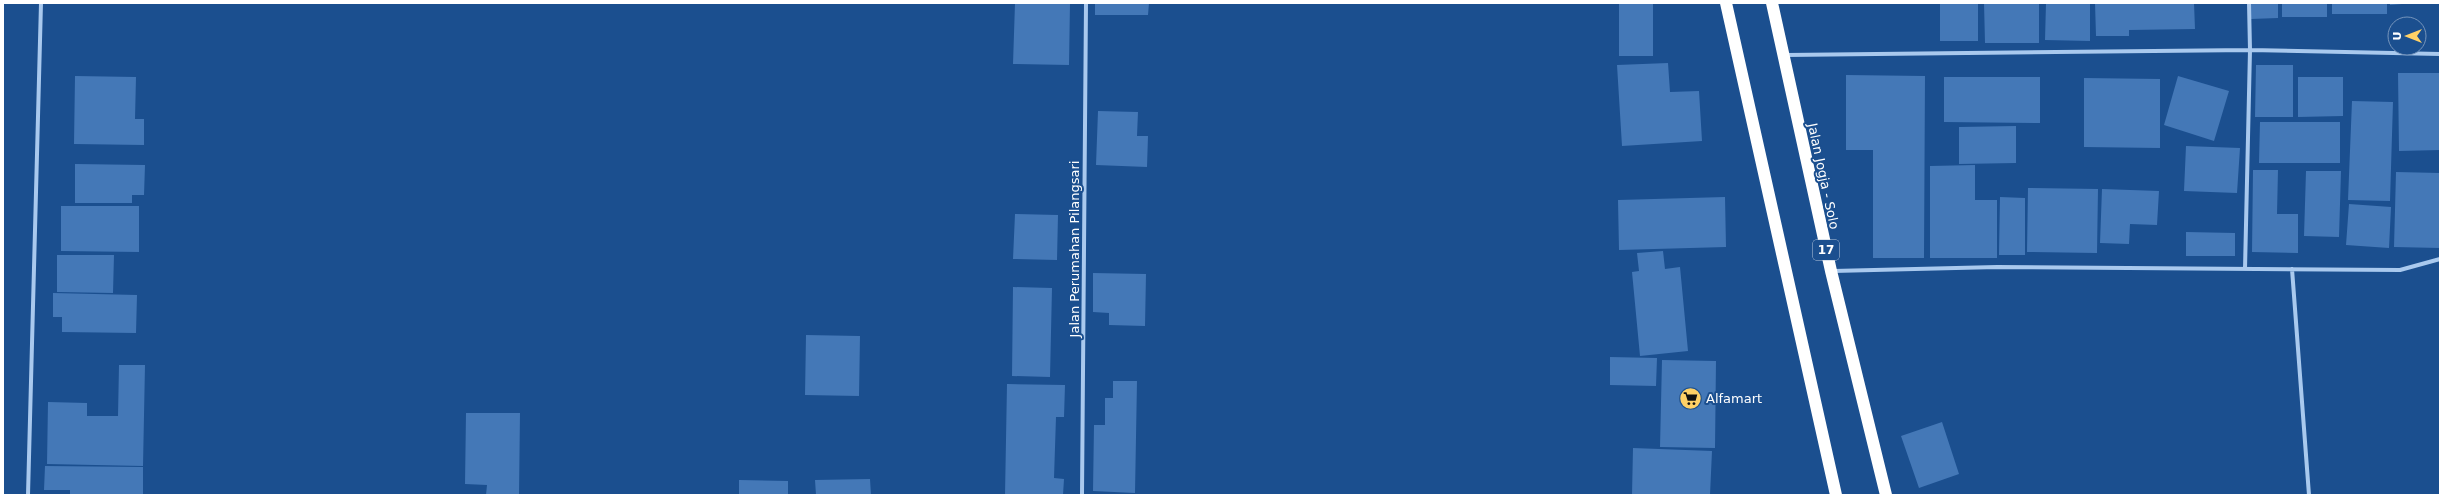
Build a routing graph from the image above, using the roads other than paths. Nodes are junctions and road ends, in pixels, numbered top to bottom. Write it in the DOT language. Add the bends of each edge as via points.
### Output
graph roads {
  1 [pos="41,3"];
  2 [pos="1086,3"];
  3 [pos="1726,3"];
  4 [pos="1772,3"];
  5 [pos="2249,3"];
  6 [pos="2250,50"];
  7 [pos="2440,54"];
  8 [pos="1783,55"];
  9 [pos="2440,259"];
  10 [pos="2245,269"];
  11 [pos="2292,269"];
  12 [pos="1831,271"];
  13 [pos="28,495"];
  14 [pos="1082,495"];
  15 [pos="1836,495"];
  16 [pos="1886,495"];
  17 [pos="2309,495"];
  1 -- 13 [label="street"];
  2 -- 14 [label="street, Jalan Perumahan Pilangsari"];
  3 -- 15 [label="highway"];
  4 -- 8 [label="highway, Jalan Jogja - Solo / 17"];
  5 -- 6 [label="street"];
  6 -- 7 [label="street"];
  6 -- 8 [label="street"];
  6 -- 10 [label="street"];
  8 -- 12 [label="highway, Jalan Jogja - Solo / 17"];
  9 -- 11 [label="street" via="2400,270"];
  10 -- 11 [label="street"];
  10 -- 12 [label="street" via="1997,267"];
  11 -- 17 [label="street"];
  12 -- 16 [label="highway, Jalan Jogja - Solo / 17"];
}
